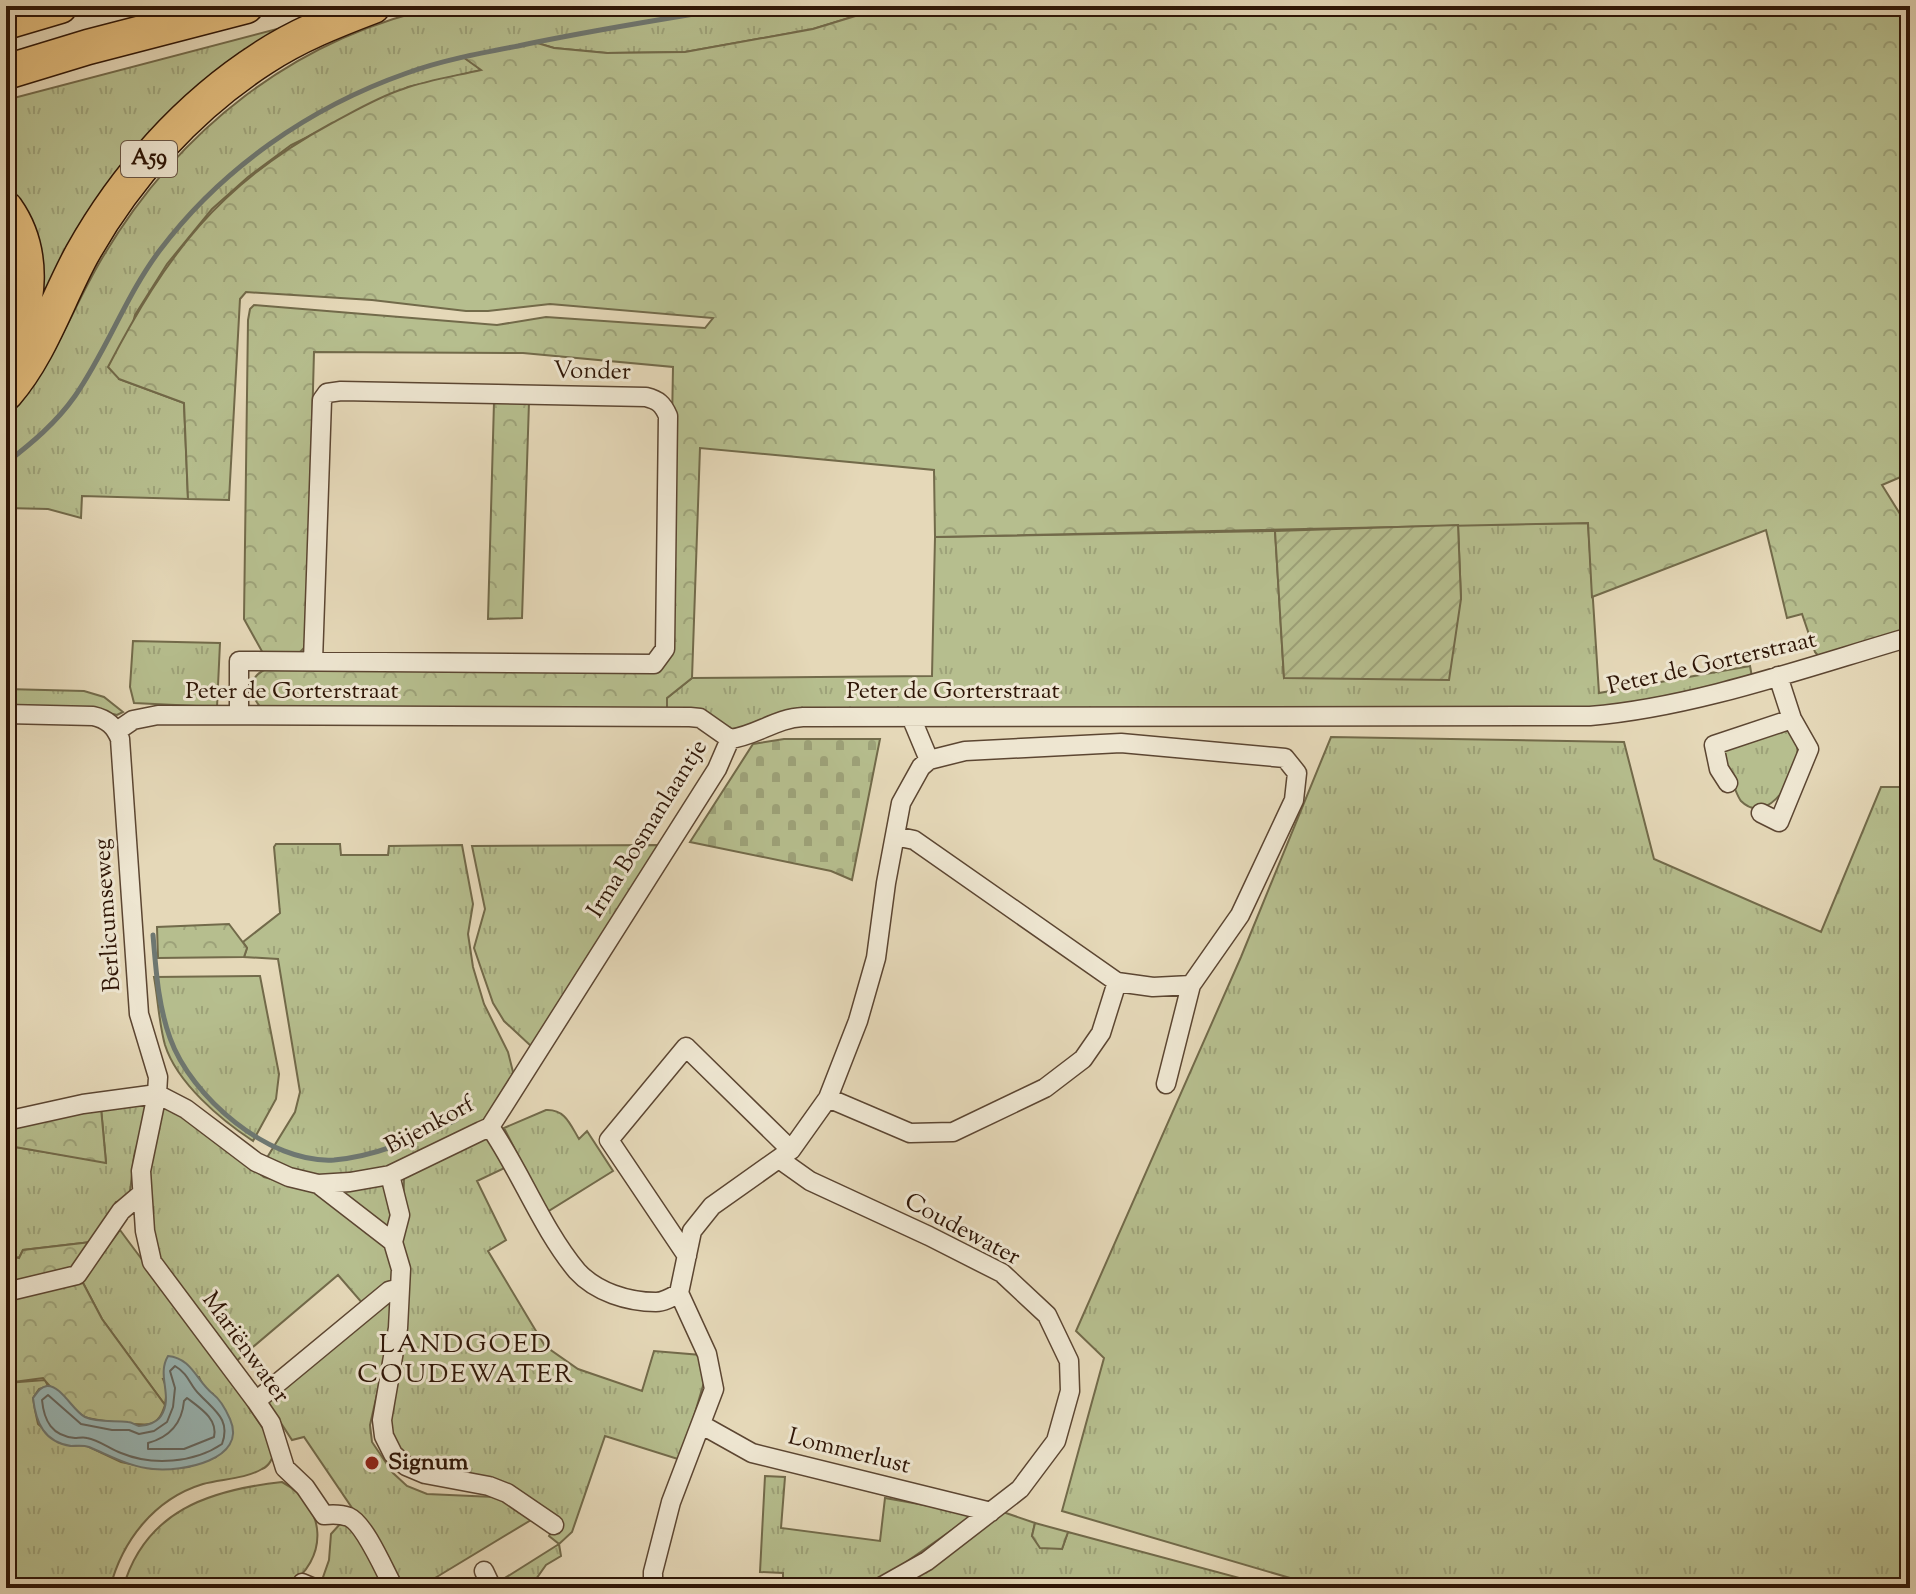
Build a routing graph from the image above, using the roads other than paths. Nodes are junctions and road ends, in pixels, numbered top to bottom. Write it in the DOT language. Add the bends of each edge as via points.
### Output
graph roads {
  1 [pos="60,6"];
  2 [pos="246,6"];
  3 [pos="373,6"];
  4 [pos="6,22"];
  5 [pos="6,72"];
  6 [pos="6,209"];
  7 [pos="6,348"];
  8 [pos="6,393"];
  9 [pos="1910,637"];
  10 [pos="313,661"];
  11 [pos="1778,676"];
  12 [pos="6,714"];
  13 [pos="239,715"];
  14 [pos="911,717"];
  15 [pos="1792,719"];
  16 [pos="117,731"];
  17 [pos="730,739"];
  18 [pos="929,760"];
  19 [pos="1728,783"];
  20 [pos="1761,813"];
  21 [pos="895,836"];
  22 [pos="606,943"];
  23 [pos="1117,982"];
  24 [pos="1191,985"];
  25 [pos="1166,1084"];
  26 [pos="157,1094"];
  27 [pos="828,1098"];
  28 [pos="6,1121"];
  29 [pos="490,1127"];
  30 [pos="785,1154"];
  31 [pos="390,1175"];
  32 [pos="318,1184"];
  33 [pos="141,1194"];
  34 [pos="393,1242"];
  35 [pos="687,1256"];
  36 [pos="400,1288"];
  37 [pos="6,1292"];
  38 [pos="679,1293"];
  39 [pos="256,1401"];
  40 [pos="702,1425"];
  41 [pos="991,1512"];
  42 [pos="554,1525"];
  43 [pos="394,1588"];
  44 [pos="653,1588"];
  45 [pos="879,1588"];
  1 -- 4 [label="highway"];
  2 -- 5 [label="highway"];
  3 -- 8 [label="highway, A59" via="263,58 198,108 155,152 113,203"];
  6 -- 7 [label="highway" via="20,238 28,281 20,319"];
  9 -- 11 [label="street, Peter de Gorterstraat"];
  10 -- 10 [label="street, Vonder" via="654,664 665,649 664,407 646,397 327,393 322,400"];
  10 -- 13 [label="street, Vonder" via="239,661"];
  11 -- 14 [label="street, Peter de Gorterstraat" via="1654,707 1590,716"];
  11 -- 15 [label="street"];
  12 -- 16 [label="street" via="93,716"];
  13 -- 16 [label="street, Peter de Gorterstraat" via="158,715 133,720"];
  13 -- 17 [label="street, Peter de Gorterstraat" via="690,717"];
  14 -- 17 [label="street, Peter de Gorterstraat" via="791,717"];
  14 -- 18 [label="street"];
  15 -- 19 [label="street" via="1714,745"];
  15 -- 20 [label="street" via="1809,749 1779,822"];
  16 -- 26 [label="street, Berlicumseweg" via="139,1014 158,1077"];
  17 -- 22 [label="street, Irma Bosmanlaantje" via="717,769"];
  18 -- 21 [label="street" via="901,803"];
  18 -- 24 [label="street" via="965,751 1121,743 1285,758 1297,773 1294,800 1240,915"];
  21 -- 23 [label="street" via="914,840"];
  21 -- 27 [label="street" via="876,958"];
  22 -- 29 [label="street, Bijenkorf"];
  23 -- 24 [label="street"];
  23 -- 27 [label="street" via="1101,1033 1083,1059 1045,1088 953,1132 910,1133"];
  24 -- 25 [label="street"];
  26 -- 28 [label="street"];
  26 -- 32 [label="street, Bijenkorf" via="186,1109 256,1162"];
  26 -- 33 [label="street, Mariënwater"];
  27 -- 30 [label="street"];
  29 -- 31 [label="street, Bijenkorf"];
  29 -- 38 [label="street" via="579,1272 612,1296 659,1302"];
  30 -- 35 [label="street" via="712,1206 692,1231"];
  30 -- 35 [label="street, Coudewater" via="686,1047 609,1140"];
  30 -- 41 [label="street, Coudewater" via="810,1181 1002,1273 1047,1315 1069,1361 1070,1391 1056,1441 1020,1489"];
  31 -- 32 [label="street, Bijenkorf"];
  31 -- 34 [label="street" via="400,1215"];
  32 -- 34 [label="street"];
  33 -- 37 [label="street" via="121,1211 77,1275"];
  33 -- 39 [label="street, Mariënwater" via="152,1262"];
  34 -- 36 [label="street"];
  35 -- 38 [label="street"];
  36 -- 39 [label="street" via="389,1291"];
  36 -- 42 [label="street" via="382,1420 393,1454 425,1474 507,1493"];
  38 -- 40 [label="street" via="707,1354 714,1389"];
  39 -- 43 [label="street, Mariënwater" via="271,1423 285,1468 324,1515 352,1518"];
  40 -- 41 [label="street, Lommerlust" via="752,1453"];
  40 -- 44 [label="street" via="671,1502"];
  41 -- 45 [label="street, Coudewater" via="927,1561"];
}
